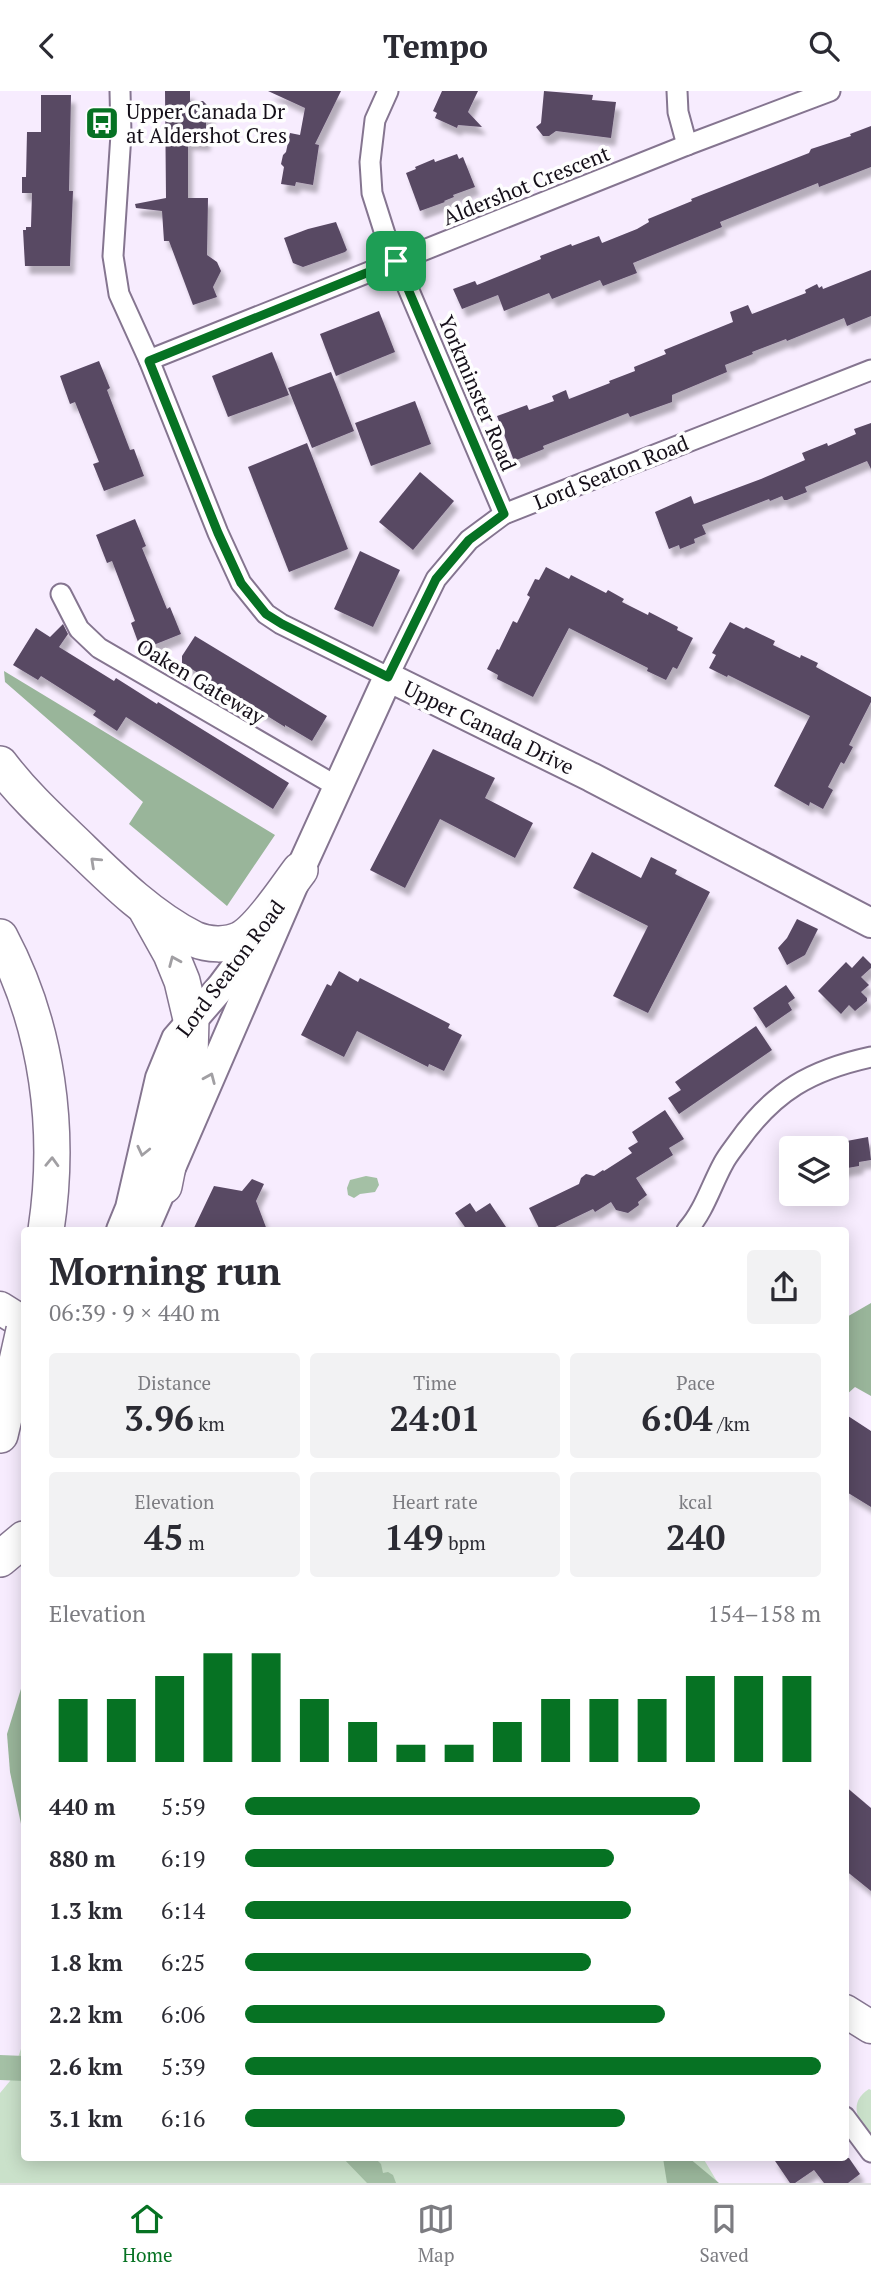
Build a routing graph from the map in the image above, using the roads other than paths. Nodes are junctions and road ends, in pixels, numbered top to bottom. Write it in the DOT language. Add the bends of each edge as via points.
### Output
graph roads {
  1 [pos="120,91"];
  2 [pos="388,91"];
  3 [pos="677,91"];
  4 [pos="830,91"];
  5 [pos="687,145"];
  6 [pos="396,261"];
  7 [pos="149,361"];
  8 [pos="871,370"];
  9 [pos="504,514"];
  10 [pos="61,594"];
  11 [pos="388,677"];
  12 [pos="0,764"];
  13 [pos="338,787"];
  14 [pos="300,870"];
  15 [pos="146,907"];
  16 [pos="871,923"];
  17 [pos="0,937"];
  18 [pos="191,1019"];
  19 [pos="871,1057"];
  20 [pos="164,1186"];
  21 [pos="46,1227"];
  22 [pos="122,1227"];
  23 [pos="145,1227"];
  24 [pos="689,1227"];
  25 [pos="0,1307"];
  26 [pos="21,1321"];
  27 [pos="21,1344"];
  28 [pos="0,1353"];
  29 [pos="21,1365"];
  30 [pos="0,1435"];
  31 [pos="21,1541"];
  32 [pos="0,1559"];
  33 [pos="849,2013"];
  34 [pos="871,2027"];
  35 [pos="849,2122"];
  36 [pos="871,2152"];
  1 -- 7 [label="street, Upper Canada Drive" via="113,256 120,294"];
  2 -- 6 [label="street, Yorkminster Road" via="375,120 370,162 372,193"];
  3 -- 5 [label="street"];
  4 -- 5 [label="street, Aldershot Crescent"];
  5 -- 6 [label="street, Aldershot Crescent"];
  6 -- 7 [label="street, Aldershot Crescent"];
  6 -- 9 [label="street, Yorkminster Road"];
  7 -- 11 [label="street, Upper Canada Drive" via="241,583 266,614"];
  8 -- 9 [label="street, Lord Seaton Road"];
  9 -- 11 [label="street, Lord Seaton Road" via="469,540 436,579"];
  10 -- 13 [label="street, Oaken Gateway" via="79,629 99,648"];
  11 -- 13 [label="street, Lord Seaton Road"];
  11 -- 16 [label="street, Upper Canada Drive"];
  15 -- 12 [label="highway, one-way" via="22,793"];
  13 -- 14 [label="street, Lord Seaton Road"];
  14 -- 15 [label="highway" via="253,928 229,942 215,945 196,940"];
  14 -- 18 [label="street, Lord Seaton Road" via="263,930"];
  20 -- 14 [label="street, Lord Seaton Road, one-way"];
  18 -- 15 [label="highway, one-way" via="182,981"];
  21 -- 17 [label="highway, one-way" via="53,1151 47,1078 31,1011"];
  18 -- 20 [label="highway" via="190,1056"];
  18 -- 22 [label="street, Lord Seaton Road, one-way" via="176,1039 160,1077"];
  19 -- 24 [label="street" via="841,1063 784,1091 766,1106 724,1161"];
  20 -- 23 [label="street, Lord Seaton Road"];
  25 -- 26 [label="main road"];
  27 -- 30 [label="highway, bridge"];
  28 -- 29 [label="main road"];
  31 -- 32 [label="highway"];
  33 -- 34 [label="main road"];
  35 -- 36 [label="street"];
}
